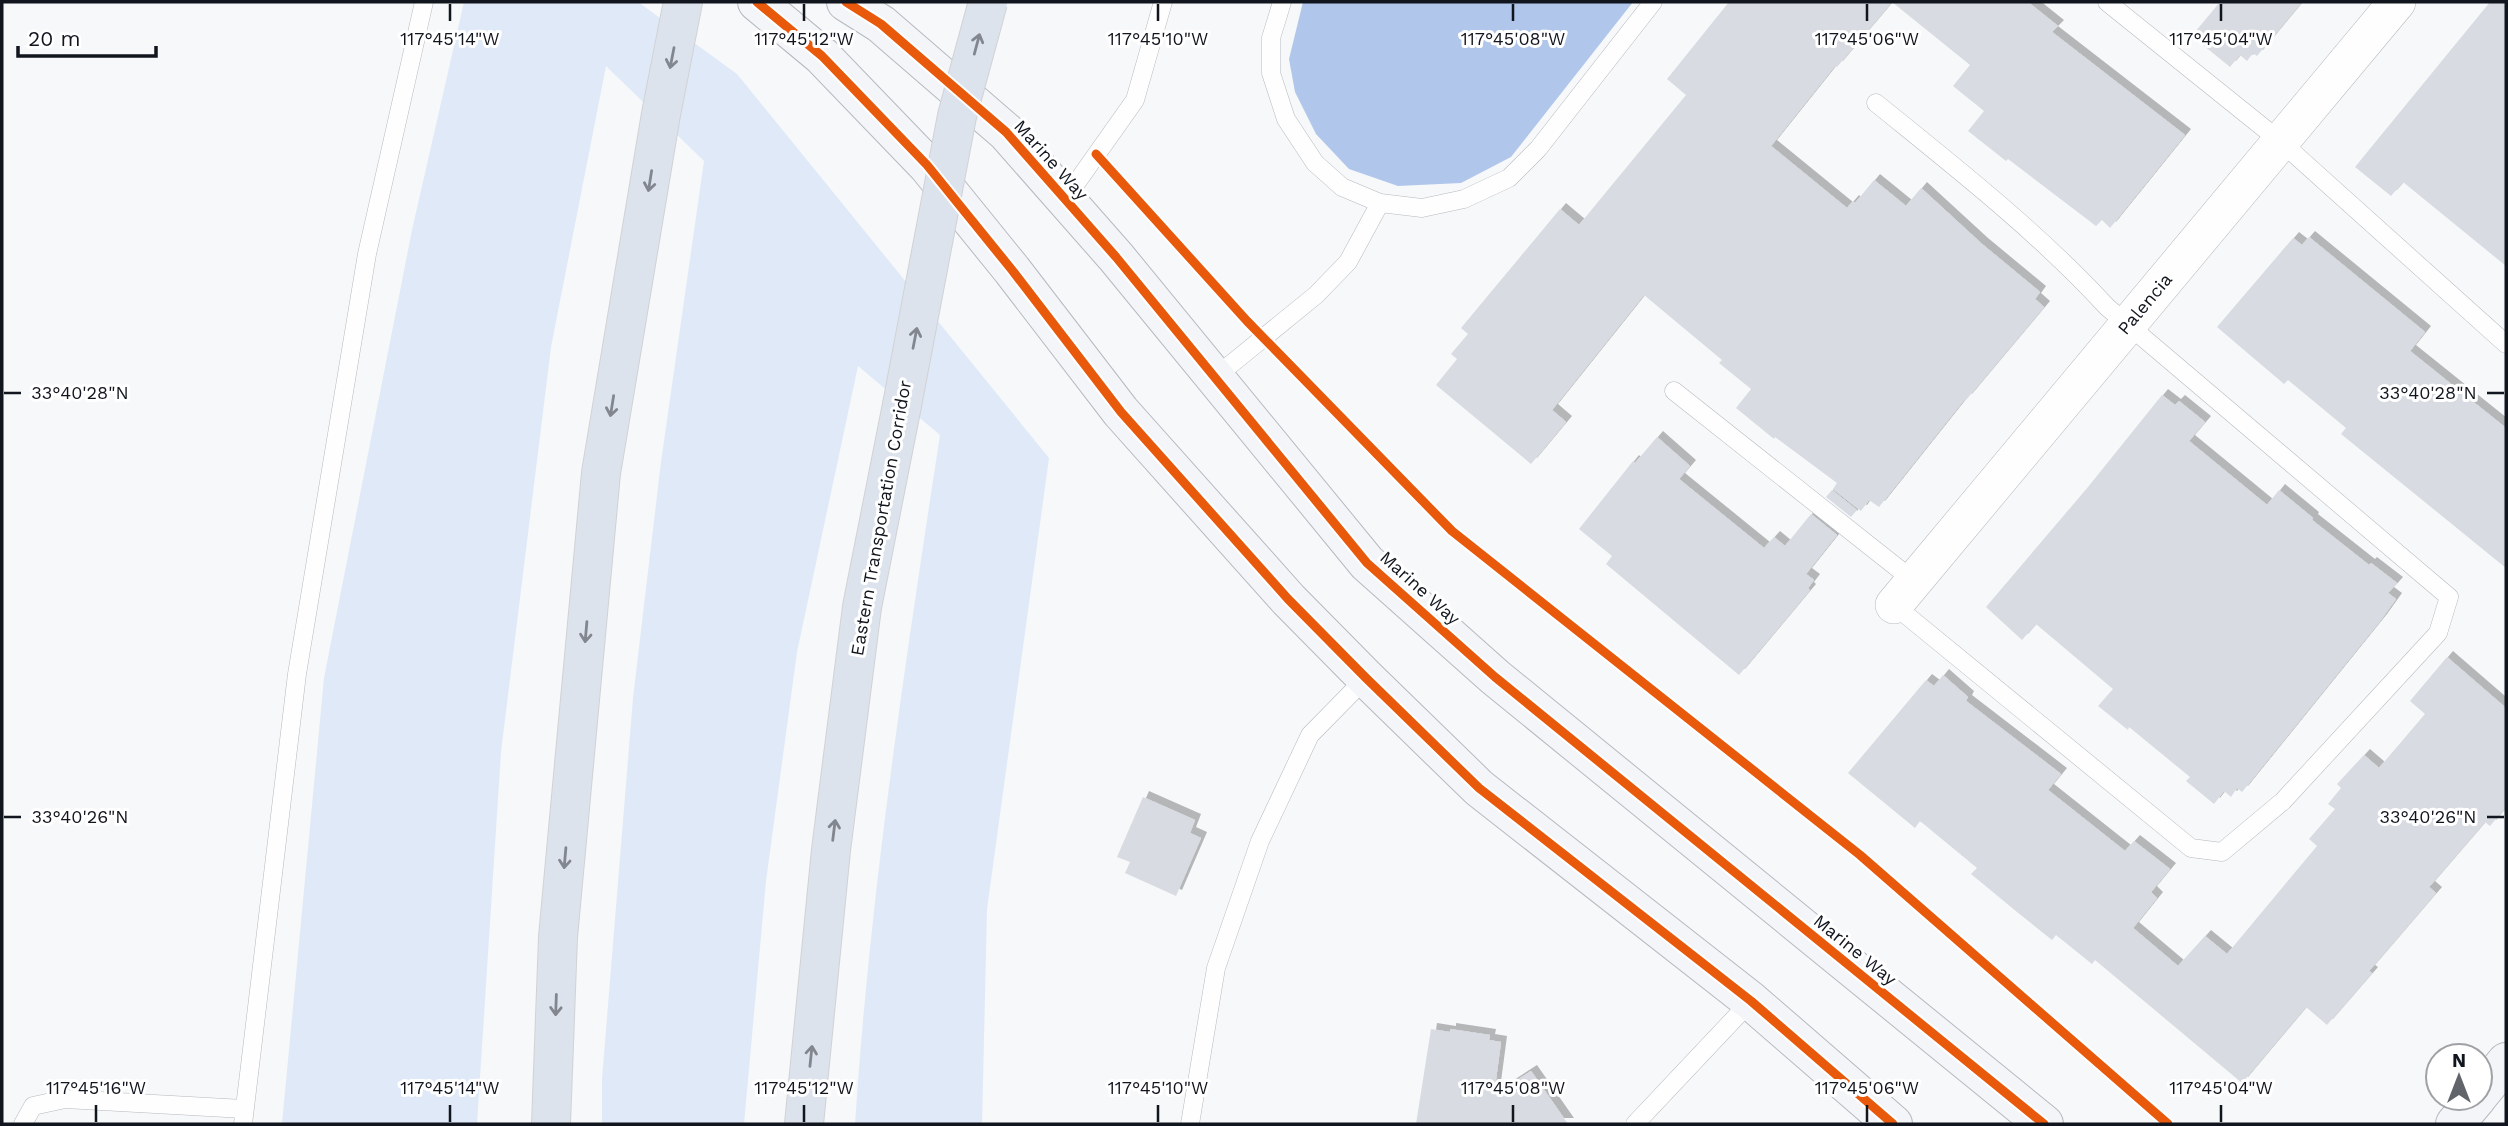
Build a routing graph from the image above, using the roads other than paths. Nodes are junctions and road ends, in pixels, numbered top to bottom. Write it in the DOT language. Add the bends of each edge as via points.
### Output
graph roads {
  1 [pos="424,2"];
  2 [pos="683,2"];
  3 [pos="757,2"];
  4 [pos="846,2"];
  5 [pos="988,2"];
  6 [pos="1163,2"];
  7 [pos="1282,2"];
  8 [pos="1653,2"];
  9 [pos="2107,2"];
  10 [pos="2397,2"];
  11 [pos="1876,103"];
  12 [pos="2280,141"];
  13 [pos="1065,199"];
  14 [pos="1380,202"];
  15 [pos="2128,325"];
  16 [pos="2506,344"];
  17 [pos="1214,378"];
  18 [pos="1674,391"];
  19 [pos="1904,593"];
  20 [pos="1366,678"];
  21 [pos="1751,1001"];
  22 [pos="2506,1062"];
  23 [pos="2494,1077"];
  24 [pos="243,1116"];
  25 [pos="23,1124"];
  26 [pos="551,1124"];
  27 [pos="804,1124"];
  28 [pos="1190,1124"];
  29 [pos="1636,1124"];
  30 [pos="1893,1124"];
  31 [pos="2044,1124"];
  1 -- 24 [label="lane" via="367,254 299,660"];
  2 -- 26 [label="highway, one-way" via="601,473 558,937"];
  3 -- 20 [label="main road" via="822,56 927,165 1121,412 1288,599"];
  4 -- 13 [label="main road, Marine Way" via="881,24 1006,132"];
  27 -- 5 [label="highway, Eastern Transportation Corridor, one-way, bridge" via="831,850 862,607 957,116"];
  6 -- 13 [label="lane" via="1135,100"];
  7 -- 14 [label="lane" via="1271,38 1270,73 1286,119 1315,163 1342,187"];
  8 -- 14 [label="lane" via="1538,149 1509,178 1464,200 1422,208"];
  9 -- 12 [label="lane"];
  10 -- 12 [label="street, Palencia"];
  11 -- 15 [label="lane" via="2003,206"];
  12 -- 15 [label="street, Palencia"];
  12 -- 16 [label="lane"];
  13 -- 17 [label="main road, Marine Way"];
  14 -- 17 [label="lane" via="1348,262 1316,295"];
  15 -- 19 [label="street, Palencia"];
  15 -- 19 [label="lane" via="2449,597 2438,633 2283,801 2222,852 2191,848"];
  17 -- 31 [label="main road, Marine Way" via="1377,571 1495,677"];
  18 -- 19 [label="lane"];
  20 -- 21 [label="main road" via="1479,788"];
  20 -- 28 [label="lane" via="1310,735 1260,841 1216,968"];
  21 -- 29 [label="lane"];
  21 -- 30 [label="main road"];
  22 -- 23 [label="main road"];
  24 -- 25 [label="lane" via="65,1099 33,1106"];
}
